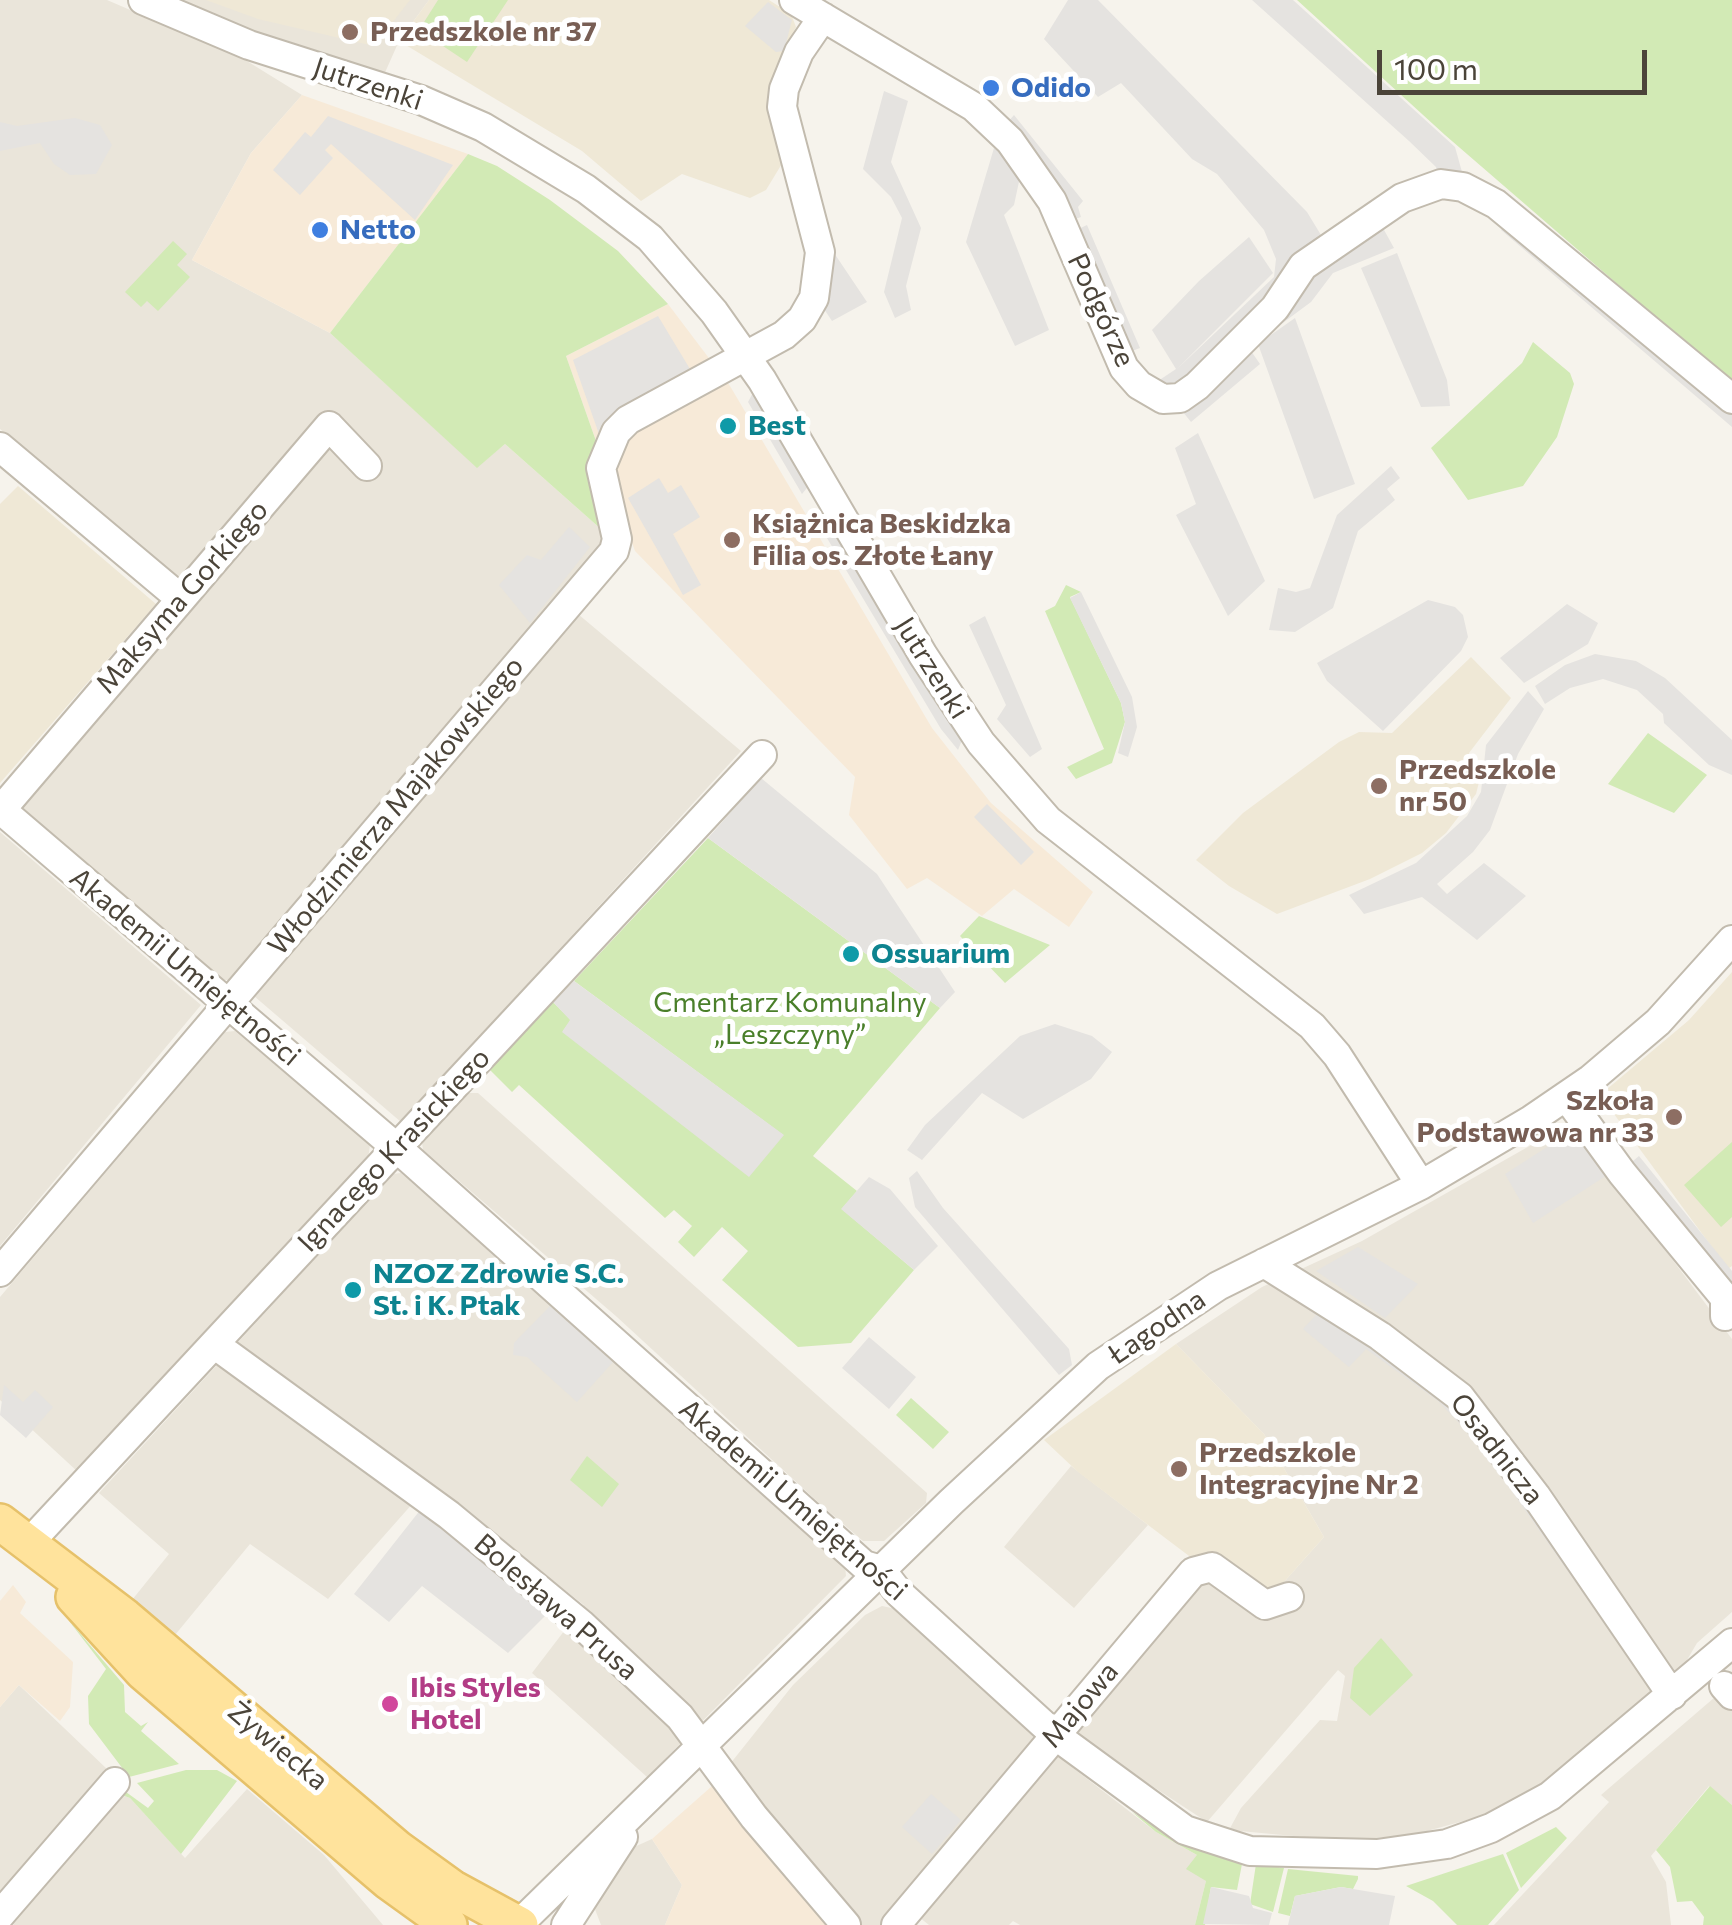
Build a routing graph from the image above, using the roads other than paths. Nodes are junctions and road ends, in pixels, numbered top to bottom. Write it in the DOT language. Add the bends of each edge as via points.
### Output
graph roads {
  1 [pos="143,0"];
  2 [pos="794,0"];
  3 [pos="824,17"];
  4 [pos="745,354"];
  5 [pos="1732,399"];
  6 [pos="0,447"];
  7 [pos="367,466"];
  8 [pos="181,599"];
  9 [pos="762,754"];
  10 [pos="0,810"];
  11 [pos="1732,940"];
  12 [pos="228,1004"];
  13 [pos="1566,1096"];
  14 [pos="397,1148"];
  15 [pos="1421,1186"];
  16 [pos="1264,1263"];
  17 [pos="0,1272"];
  18 [pos="1726,1316"];
  19 [pos="214,1344"];
  20 [pos="23,1542"];
  21 [pos="881,1570"];
  22 [pos="1289,1597"];
  23 [pos="1732,1643"];
  24 [pos="1672,1695"];
  25 [pos="1055,1735"];
  26 [pos="704,1746"];
  27 [pos="116,1782"];
  28 [pos="646,1802"];
  29 [pos="388,1881"];
  30 [pos="0,1915"];
  31 [pos="419,1925"];
  32 [pos="449,1925"];
  33 [pos="519,1925"];
  34 [pos="566,1925"];
  35 [pos="846,1925"];
  36 [pos="896,1925"];
  1 -- 4 [label="street, Jutrzenki" via="249,45 421,100 527,150 650,238"];
  2 -- 3 [label="street, Podgórze"];
  3 -- 4 [label="street" via="799,52 782,107 819,242 814,298 784,335"];
  3 -- 5 [label="street, Podgórze" via="974,106 1010,141 1052,201 1124,368 1163,399 1180,398 1197,386 1275,308 1304,266 1402,198 1434,184 1463,187 1496,204"];
  4 -- 12 [label="street, Włodzimierza Majakowskiego" via="616,432 601,468 614,551"];
  4 -- 15 [label="street, Jutrzenki" via="940,685 990,755 1072,841 1312,1026"];
  6 -- 8 [label="street"];
  7 -- 8 [label="street, Maksyma Gorkiego" via="329,426"];
  8 -- 10 [label="street, Maksyma Gorkiego"];
  9 -- 14 [label="street, Ignacego Krasickiego"];
  10 -- 12 [label="street, Akademii Umiejętności"];
  11 -- 13 [label="street, Łagodna" via="1658,1022"];
  12 -- 14 [label="street, Akademii Umiejętności"];
  12 -- 17 [label="street, Włodzimierza Majakowskiego"];
  13 -- 15 [label="street, Łagodna"];
  13 -- 18 [label="street" via="1726,1298"];
  14 -- 19 [label="street, Ignacego Krasickiego"];
  14 -- 21 [label="street, Akademii Umiejętności" via="856,1558"];
  15 -- 16 [label="street, Łagodna"];
  16 -- 21 [label="street, Łagodna" via="1189,1303 1098,1366"];
  16 -- 24 [label="street, Osadnicza" via="1380,1336 1460,1397"];
  19 -- 20 [label="street, Ignacego Krasickiego"];
  19 -- 26 [label="street, Bolesława Prusa" via="553,1598"];
  20 -- 29 [label="main road, Żywiecka" via="129,1659"];
  20 -- 33 [label="main road, Żywiecka" via="125,1617 422,1868"];
  21 -- 25 [label="street, Akademii Umiejętności"];
  21 -- 26 [label="street, Łagodna"];
  22 -- 25 [label="street, Majowa" via="1265,1606 1212,1567 1200,1567"];
  23 -- 24 [label="street, Akademii Umiejętności"];
  24 -- 25 [label="street, Akademii Umiejętności" via="1550,1796 1490,1828 1408,1853 1250,1851 1207,1839 1166,1819"];
  25 -- 36 [label="street, Majowa"];
  26 -- 28 [label="street, Łagodna"];
  26 -- 35 [label="street, Bolesława Prusa"];
  27 -- 30 [label="street"];
  28 -- 33 [label="street, Łagodna"];
  28 -- 34 [label="street, Łagodna"];
  29 -- 31 [label="main road"];
  29 -- 32 [label="main road, Żywiecka"];
}
